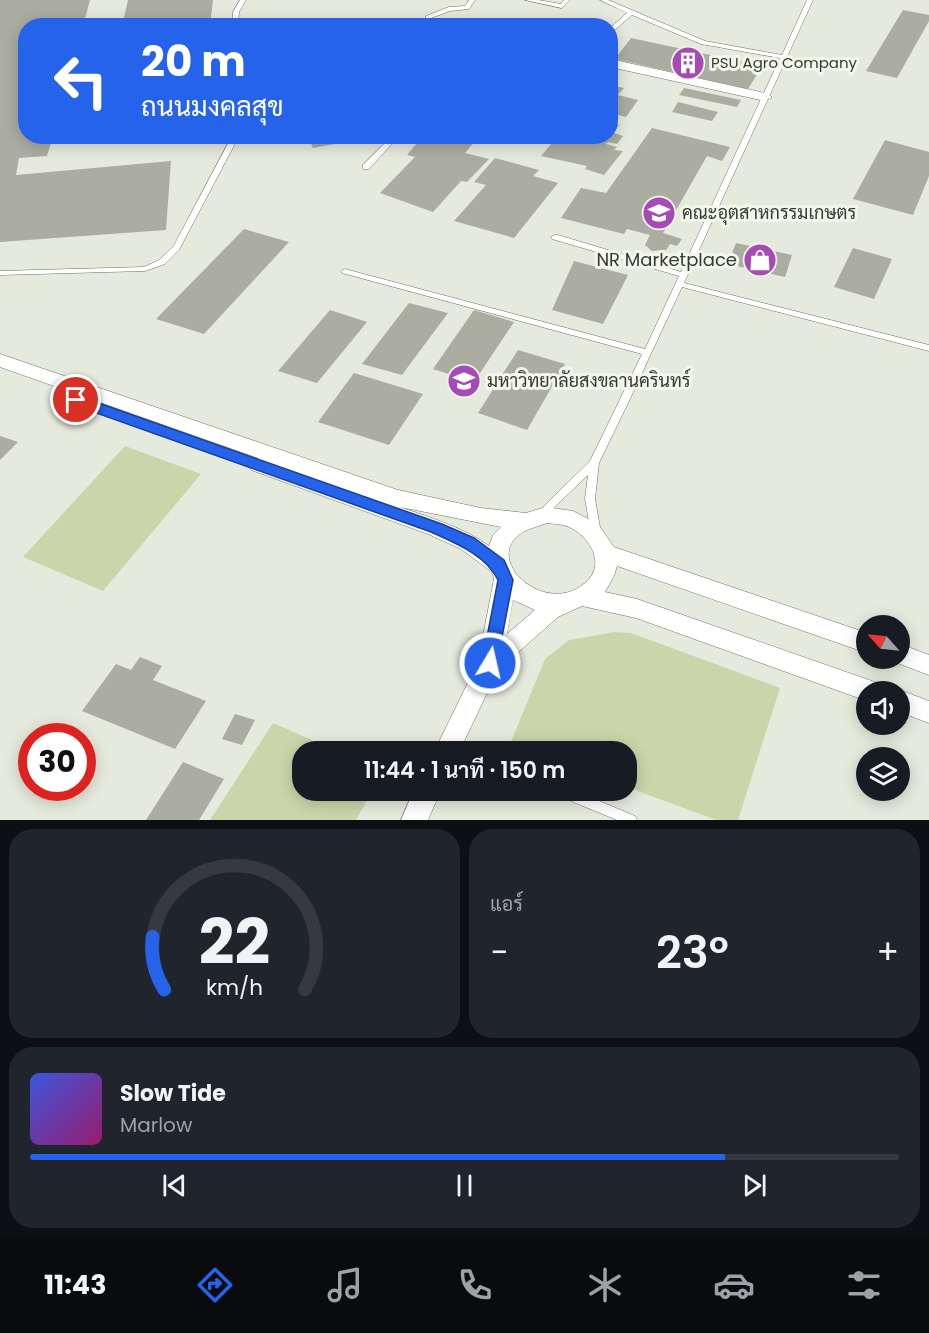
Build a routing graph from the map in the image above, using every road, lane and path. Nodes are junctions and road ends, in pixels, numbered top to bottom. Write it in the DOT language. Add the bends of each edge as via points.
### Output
graph roads {
  1 [pos="243,0"];
  2 [pos="472,0"];
  3 [pos="528,0"];
  4 [pos="567,0"];
  5 [pos="603,0"];
  6 [pos="810,0"];
  7 [pos="630,13"];
  8 [pos="236,18"];
  9 [pos="428,18"];
  10 [pos="618,24"];
  11 [pos="783,57"];
  12 [pos="618,65"];
  13 [pos="765,97"];
  14 [pos="232,144"];
  15 [pos="388,144"];
  16 [pos="366,167"];
  17 [pos="555,237"];
  18 [pos="345,272"];
  19 [pos="0,273"];
  20 [pos="683,275"];
  21 [pos="679,284"];
  22 [pos="929,348"];
  23 [pos="646,352"];
  24 [pos="0,360"];
  25 [pos="0,373"];
  26 [pos="594,463"];
  27 [pos="531,519"];
  28 [pos="601,544"];
  29 [pos="502,572"];
  30 [pos="574,600"];
  31 [pos="856,639"];
  32 [pos="910,657"];
  33 [pos="490,663"];
  34 [pos="929,664"];
  35 [pos="856,686"];
  36 [pos="910,705"];
  37 [pos="929,712"];
  38 [pos="454,741"];
  39 [pos="423,801"];
  40 [pos="585,801"];
  41 [pos="414,820"];
  42 [pos="631,820"];
  1 -- 8 [label="lane"];
  2 -- 9 [label="lane" via="466,8 449,9"];
  3 -- 4 [label="lane" via="562,6"];
  5 -- 7 [label="lane"];
  6 -- 11 [label="lane"];
  7 -- 10 [label="lane"];
  7 -- 11 [label="lane" via="703,43"];
  11 -- 13 [label="lane"];
  12 -- 13 [label="street"];
  13 -- 20 [label="lane"];
  14 -- 19 [label="lane" via="176,248 162,262 138,270"];
  15 -- 16 [label="lane"];
  17 -- 20 [label="lane"];
  18 -- 23 [label="lane"];
  20 -- 21 [label="lane"];
  21 -- 22 [label="lane"];
  21 -- 23 [label="lane"];
  23 -- 26 [label="lane"];
  24 -- 27 [label="street" via="396,498 481,516"];
  25 -- 29 [label="street" via="436,528 469,543"];
  26 -- 27 [label="lane"];
  26 -- 28 [label="lane" via="590,499"];
  27 -- 28 [label="street" via="563,516 580,522"];
  27 -- 29 [label="street" via="504,535 498,548"];
  28 -- 30 [label="street" via="607,559 605,574 597,587"];
  28 -- 31 [label="street"];
  29 -- 30 [label="street" via="513,588 528,598 546,603"];
  29 -- 33 [label="street"];
  30 -- 33 [label="street" via="550,610"];
  30 -- 35 [label="street" via="637,609"];
  32 -- 34 [label="street"];
  33 -- 38 [label="street"];
  36 -- 37 [label="street"];
  39 -- 41 [label="street"];
  40 -- 42 [label="lane"];
}
